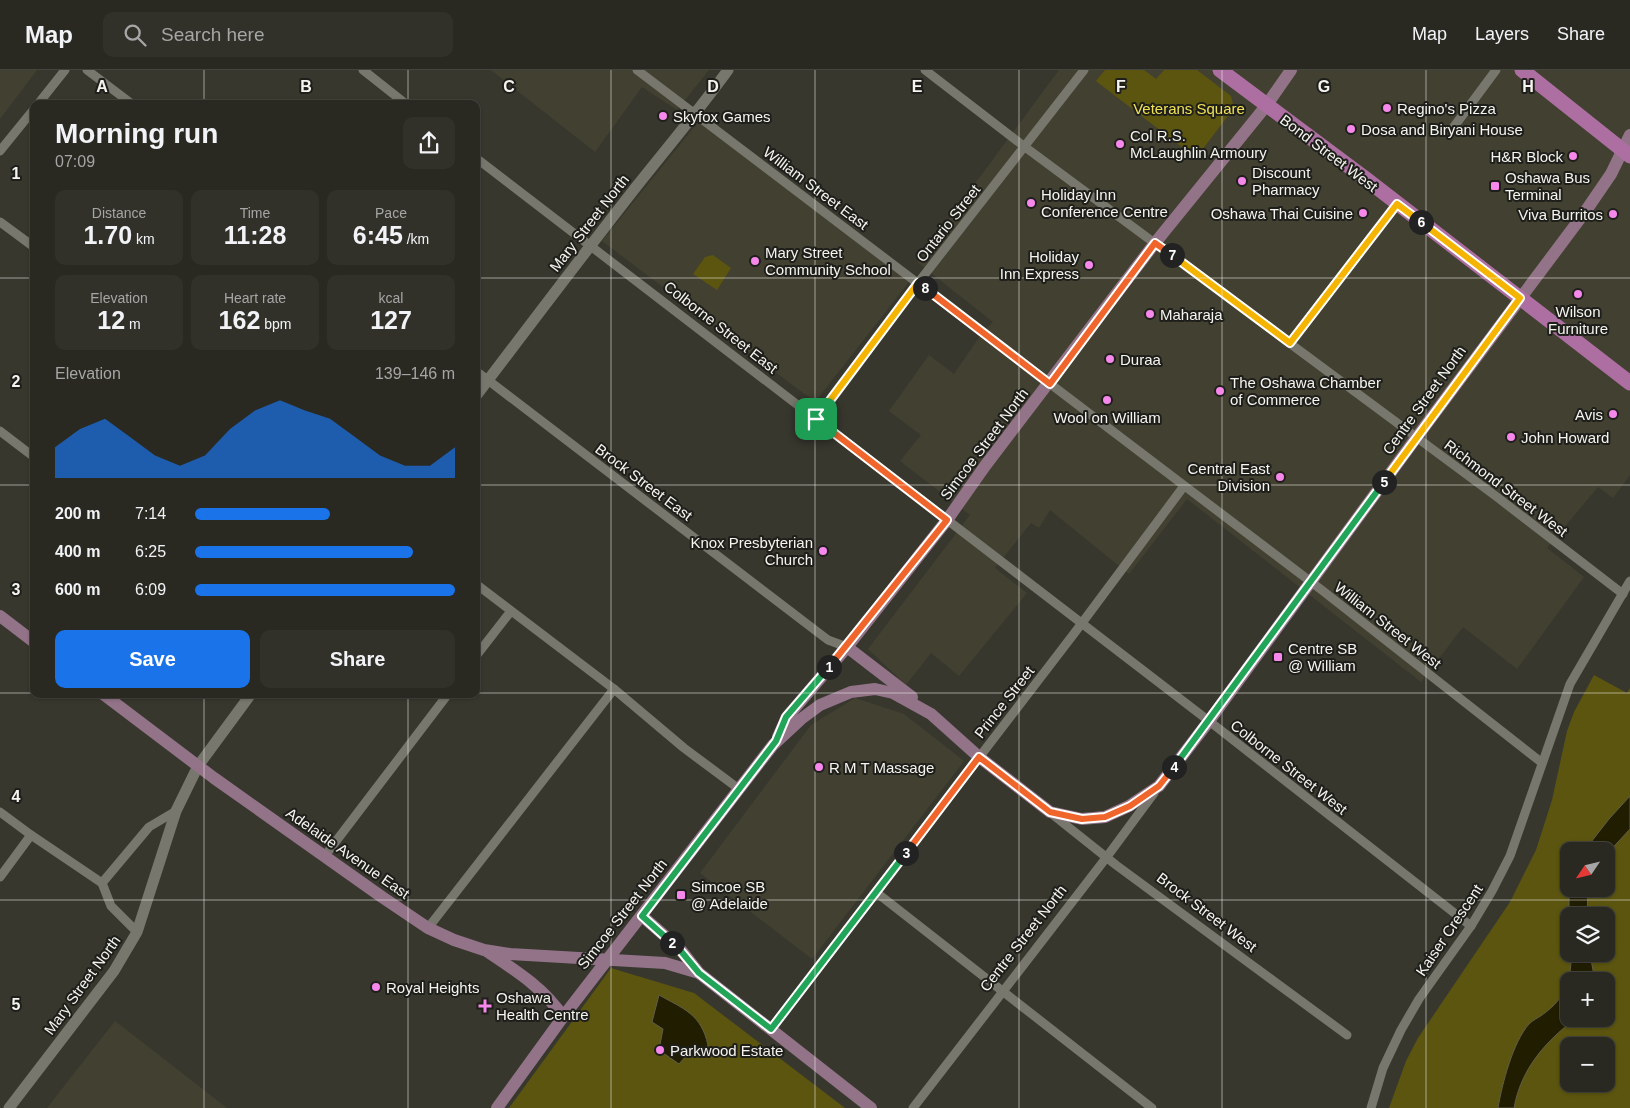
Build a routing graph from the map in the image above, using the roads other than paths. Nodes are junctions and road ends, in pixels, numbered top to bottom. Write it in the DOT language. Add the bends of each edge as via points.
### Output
graph roads {
  1 [pos="65,70"];
  2 [pos="87,70"];
  3 [pos="363,70"];
  4 [pos="637,70"];
  5 [pos="728,70"];
  6 [pos="925,70"];
  7 [pos="1084,70"];
  8 [pos="1220,70"];
  9 [pos="1291,70"];
  10 [pos="1496,70"];
  11 [pos="1522,70"];
  12 [pos="41,100"];
  13 [pos="127,100"];
  14 [pos="401,100"];
  15 [pos="1266,106"];
  16 [pos="30,114"];
  17 [pos="696,114"];
  18 [pos="1453,128"];
  19 [pos="1630,135"];
  20 [pos="1026,147"];
  21 [pos="0,151"];
  22 [pos="1627,153"];
  23 [pos="480,161"];
  24 [pos="1397,204"];
  25 [pos="0,222"];
  26 [pos="1155,243"];
  27 [pos="30,245"];
  28 [pos="591,245"];
  29 [pos="918,283"];
  30 [pos="1520,298"];
  31 [pos="1290,343"];
  32 [pos="480,374"];
  33 [pos="488,380"];
  34 [pos="1630,383"];
  35 [pos="1050,384"];
  36 [pos="480,391"];
  37 [pos="816,419"];
  38 [pos="0,431"];
  39 [pos="1416,438"];
  40 [pos="30,454"];
  41 [pos="1184,486"];
  42 [pos="947,520"];
  43 [pos="1630,581"];
  44 [pos="1311,583"];
  45 [pos="480,587"];
  46 [pos="1623,594"];
  47 [pos="511,610"];
  48 [pos="0,616"];
  49 [pos="1081,624"];
  50 [pos="30,639"];
  51 [pos="847,647"];
  52 [pos="480,651"];
  53 [pos="614,689"];
  54 [pos="851,692"];
  55 [pos="107,698"];
  56 [pos="248,698"];
  57 [pos="445,698"];
  58 [pos="931,714"];
  59 [pos="1209,721"];
  60 [pos="776,741"];
  61 [pos="979,757"];
  62 [pos="1541,762"];
  63 [pos="198,766"];
  64 [pos="1159,786"];
  65 [pos="739,789"];
  66 [pos="176,811"];
  67 [pos="0,812"];
  68 [pos="1050,812"];
  69 [pos="1105,817"];
  70 [pos="31,835"];
  71 [pos="324,857"];
  72 [pos="1106,858"];
  73 [pos="0,877"];
  74 [pos="102,883"];
  75 [pos="877,893"];
  76 [pos="642,916"];
  77 [pos="1471,926"];
  78 [pos="428,928"];
  79 [pos="137,932"];
  80 [pos="484,950"];
  81 [pos="607,960"];
  82 [pos="699,973"];
  83 [pos="1002,991"];
  84 [pos="563,1017"];
  85 [pos="771,1029"];
  86 [pos="1347,1036"];
  87 [pos="9,1108"];
  88 [pos="496,1108"];
  89 [pos="871,1108"];
  90 [pos="913,1108"];
  91 [pos="1152,1108"];
  92 [pos="1371,1108"];
  1 -- 12 [label="street"];
  2 -- 13 [label="street"];
  3 -- 14 [label="street"];
  4 -- 17 [label="street, William Street East"];
  5 -- 17 [label="street, Mary Street North"];
  6 -- 20 [label="street, Richmond Street West"];
  7 -- 20 [label="street, Ontario Street"];
  8 -- 15 [label="main road, Bond Street West"];
  9 -- 15 [label="main road, Simcoe Street North"];
  10 -- 18 [label="street"];
  11 -- 22 [label="main road"];
  15 -- 24 [label="main road, Bond Street West"];
  15 -- 26 [label="main road, Simcoe Street North"];
  16 -- 21 [label="street"];
  17 -- 28 [label="street, Mary Street North"];
  17 -- 29 [label="street, William Street East"];
  19 -- 22 [label="main road, Centre Street North"];
  20 -- 26 [label="street, Richmond Street West"];
  20 -- 29 [label="street, Ontario Street"];
  22 -- 30 [label="main road, Centre Street North"];
  23 -- 28 [label="street, Colborne Street East"];
  24 -- 30 [label="main road, Bond Street West"];
  24 -- 31 [label="street"];
  25 -- 27 [label="street"];
  26 -- 31 [label="street, Richmond Street West"];
  26 -- 35 [label="main road, Simcoe Street North"];
  28 -- 33 [label="street, Mary Street North"];
  28 -- 37 [label="street, Colborne Street East"];
  29 -- 35 [label="street, William Street East"];
  29 -- 37 [label="street, Ontario Street"];
  30 -- 34 [label="main road, Bond Street West"];
  30 -- 39 [label="main road, Centre Street North"];
  31 -- 39 [label="street, Richmond Street West"];
  32 -- 33 [label="street, Brock Street East"];
  33 -- 36 [label="street, Mary Street North"];
  33 -- 51 [label="street, Brock Street East" via="828,640"];
  35 -- 41 [label="street, William Street West"];
  35 -- 42 [label="main road, Simcoe Street North"];
  37 -- 42 [label="street, Colborne Street East"];
  38 -- 40 [label="street"];
  39 -- 44 [label="main road, Centre Street North"];
  39 -- 46 [label="street, Richmond Street West"];
  41 -- 44 [label="street, William Street West"];
  41 -- 49 [label="street, Prince Street"];
  42 -- 49 [label="street, Colborne Street West"];
  42 -- 51 [label="main road, Simcoe Street North"];
  43 -- 46 [label="street, Kaiser Crescent"];
  44 -- 59 [label="main road, Centre Street North"];
  44 -- 62 [label="street, William Street West"];
  45 -- 47 [label="street"];
  46 -- 62 [label="street, Kaiser Crescent" via="1570,684"];
  47 -- 52 [label="street"];
  47 -- 53 [label="street"];
  48 -- 50 [label="main road"];
  49 -- 59 [label="street, Colborne Street West"];
  49 -- 61 [label="street, Prince Street"];
  51 -- 58 [label="main road"];
  51 -- 60 [label="main road, Simcoe Street North" via="786,717"];
  53 -- 65 [label="street"];
  53 -- 78 [label="street"];
  54 -- 58 [label="main road, Brock Street West" via="875,689 893,693"];
  54 -- 60 [label="main road, Simcoe Street North" via="820,705"];
  55 -- 63 [label="main road, Adelaide Avenue East"];
  56 -- 63 [label="street, Mary Street North"];
  57 -- 71 [label="street"];
  58 -- 61 [label="main road, Brock Street West"];
  59 -- 64 [label="main road, Centre Street North"];
  59 -- 77 [label="street, Colborne Street West"];
  60 -- 65 [label="main road, Simcoe Street North"];
  61 -- 68 [label="main road, Brock Street West"];
  61 -- 75 [label="street, Prince Street"];
  62 -- 77 [label="street, Kaiser Crescent" via="1510,856"];
  63 -- 66 [label="street, Mary Street North"];
  63 -- 71 [label="main road, Adelaide Avenue East"];
  64 -- 69 [label="main road, Centre Street North" via="1130,806"];
  64 -- 72 [label="street, Centre Street North"];
  65 -- 76 [label="main road, Simcoe Street North"];
  66 -- 74 [label="street" via="149,827"];
  66 -- 79 [label="street, Mary Street North"];
  67 -- 70 [label="street"];
  68 -- 69 [label="main road, Brock Street West" via="1082,819"];
  68 -- 72 [label="street, Brock Street West"];
  70 -- 73 [label="street"];
  70 -- 74 [label="street"];
  71 -- 78 [label="main road, Adelaide Avenue East"];
  72 -- 83 [label="street, Centre Street North"];
  72 -- 86 [label="street, Brock Street West"];
  74 -- 79 [label="street" via="111,906"];
  75 -- 83 [label="street"];
  75 -- 85 [label="street, Prince Street"];
  76 -- 81 [label="main road, Simcoe Street North"];
  76 -- 82 [label="main road" via="680,950"];
  77 -- 92 [label="street, Kaiser Crescent" via="1400,1030 1383,1068"];
  78 -- 80 [label="main road, Adelaide Avenue East"];
  79 -- 87 [label="street, Mary Street North" via="114,971"];
  80 -- 81 [label="main road, Adelaide Avenue East"];
  80 -- 84 [label="main road" via="548,997"];
  81 -- 82 [label="main road, Adelaide Avenue East" via="665,963"];
  81 -- 84 [label="main road, Simcoe Street North"];
  82 -- 85 [label="main road"];
  83 -- 90 [label="street, Centre Street North"];
  83 -- 91 [label="street"];
  84 -- 88 [label="main road, Simcoe Street North"];
  85 -- 89 [label="main road"];
}
